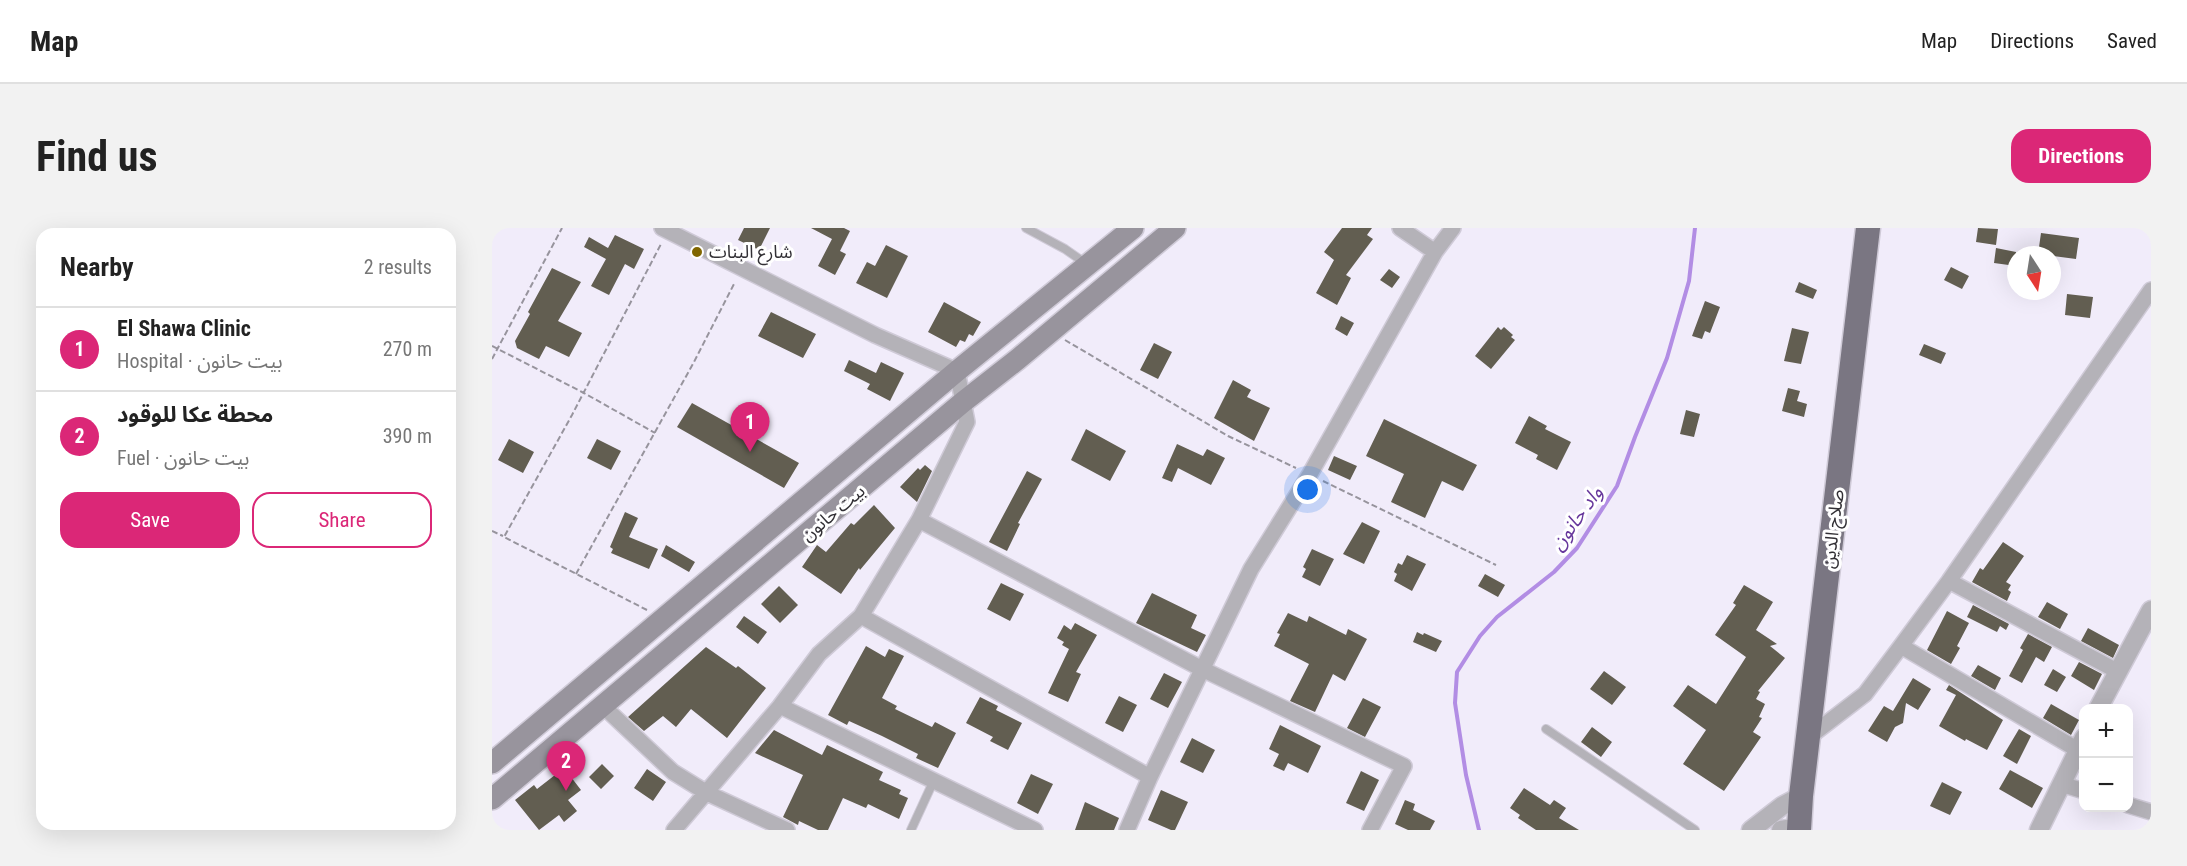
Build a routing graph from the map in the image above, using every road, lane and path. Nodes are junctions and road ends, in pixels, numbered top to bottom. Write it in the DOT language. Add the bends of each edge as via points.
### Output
graph roads {
  1 [pos="562,228"];
  2 [pos="1026,228"];
  3 [pos="1133,228"];
  4 [pos="1175,228"];
  5 [pos="1400,228"];
  6 [pos="1453,228"];
  7 [pos="1868,228"];
  8 [pos="665,229"];
  9 [pos="1435,252"];
  10 [pos="1088,266"];
  11 [pos="743,267"];
  12 [pos="2151,290"];
  13 [pos="1050,332"];
  14 [pos="492,346"];
  15 [pos="498,349"];
  16 [pos="492,359"];
  17 [pos="957,371"];
  18 [pos="584,393"];
  19 [pos="963,402"];
  20 [pos="655,433"];
  21 [pos="1310,474"];
  22 [pos="919,520"];
  23 [pos="492,531"];
  24 [pos="504,537"];
  25 [pos="1496,565"];
  26 [pos="576,574"];
  27 [pos="1949,581"];
  28 [pos="2151,610"];
  29 [pos="861,616"];
  30 [pos="663,617"];
  31 [pos="1901,646"];
  32 [pos="1202,669"];
  33 [pos="2117,671"];
  34 [pos="2100,704"];
  35 [pos="603,706"];
  36 [pos="780,706"];
  37 [pos="1546,729"];
  38 [pos="1809,737"];
  39 [pos="2079,743"];
  40 [pos="515,744"];
  41 [pos="2079,746"];
  42 [pos="492,763"];
  43 [pos="534,764"];
  44 [pos="1150,777"];
  45 [pos="934,780"];
  46 [pos="2061,784"];
  47 [pos="2079,789"];
  48 [pos="707,793"];
  49 [pos="1802,796"];
  50 [pos="492,799"];
  51 [pos="2133,807"];
  52 [pos="2151,812"];
  53 [pos="1793,829"];
  54 [pos="674,830"];
  55 [pos="787,830"];
  56 [pos="911,830"];
  57 [pos="1035,830"];
  58 [pos="1127,830"];
  59 [pos="1370,830"];
  60 [pos="1695,830"];
  61 [pos="1751,830"];
  62 [pos="2039,830"];
  1 -- 15 [label="path"];
  2 -- 10 [label="lane"];
  3 -- 10 [label="main road, بيت حانون"];
  4 -- 13 [label="main road, بيت حانون"];
  5 -- 9 [label="street"];
  6 -- 9 [label="street"];
  7 -- 38 [label="highway, صلاح الدين"];
  8 -- 11 [label="street"];
  8 -- 18 [label="path"];
  9 -- 21 [label="street"];
  10 -- 17 [label="main road, بيت حانون"];
  11 -- 17 [label="street" via="875,335"];
  11 -- 20 [label="path"];
  12 -- 27 [label="street"];
  13 -- 19 [label="main road, بيت حانون"];
  13 -- 21 [label="path" via="1228,436"];
  14 -- 15 [label="path"];
  15 -- 16 [label="path"];
  15 -- 18 [label="path"];
  17 -- 19 [label="street"];
  17 -- 30 [label="main road, بيت حانون"];
  18 -- 20 [label="path"];
  18 -- 24 [label="path"];
  19 -- 22 [label="street" via="967,422"];
  19 -- 35 [label="main road, بيت حانون"];
  20 -- 26 [label="path"];
  21 -- 25 [label="path"];
  21 -- 32 [label="street" via="1251,569"];
  22 -- 29 [label="street"];
  22 -- 32 [label="street"];
  23 -- 24 [label="path"];
  24 -- 26 [label="path"];
  26 -- 30 [label="path"];
  27 -- 31 [label="street"];
  27 -- 33 [label="street"];
  28 -- 33 [label="street"];
  29 -- 36 [label="street" via="819,654"];
  29 -- 44 [label="street"];
  30 -- 40 [label="main road, بيت حانون"];
  31 -- 38 [label="street" via="1865,694"];
  31 -- 39 [label="street"];
  32 -- 44 [label="street"];
  32 -- 59 [label="street" via="1404,766"];
  33 -- 34 [label="street"];
  35 -- 43 [label="main road, بيت حانون"];
  35 -- 48 [label="street" via="673,772"];
  36 -- 45 [label="street"];
  36 -- 48 [label="street"];
  37 -- 60 [label="lane"];
  38 -- 49 [label="highway, صلاح الدين"];
  40 -- 42 [label="main road, بيت حانون"];
  40 -- 43 [label="street"];
  41 -- 46 [label="street"];
  43 -- 50 [label="main road, بيت حانون"];
  44 -- 58 [label="street"];
  45 -- 56 [label="lane"];
  45 -- 57 [label="street"];
  46 -- 47 [label="street"];
  46 -- 62 [label="street"];
  48 -- 54 [label="street"];
  48 -- 55 [label="street"];
  49 -- 53 [label="highway, صلاح الدين"];
  49 -- 61 [label="street"];
  51 -- 52 [label="street"];
}
